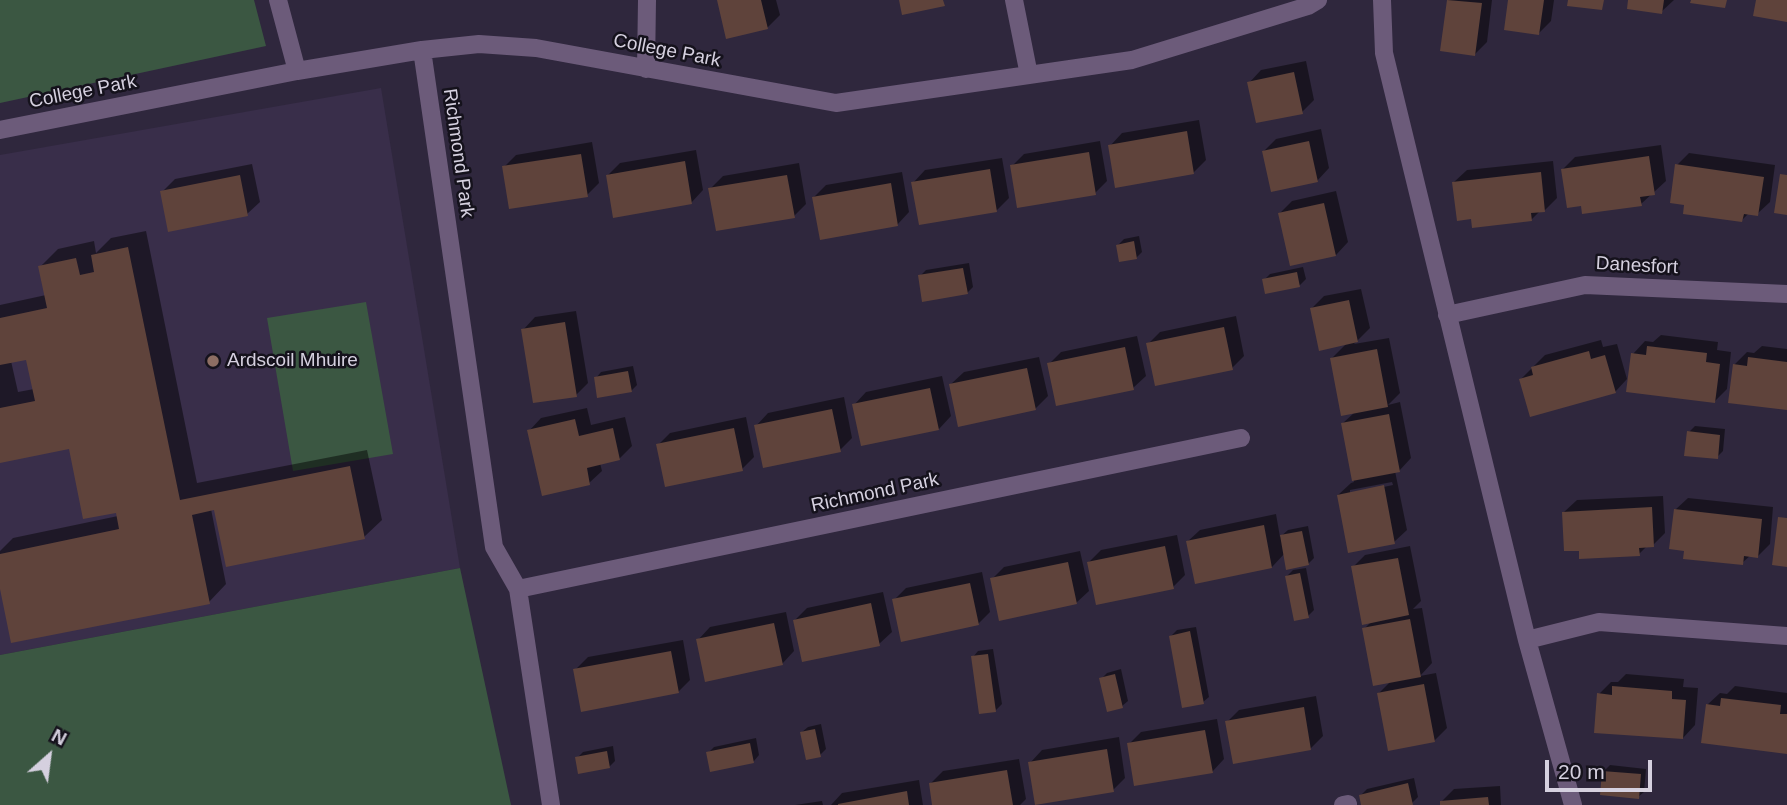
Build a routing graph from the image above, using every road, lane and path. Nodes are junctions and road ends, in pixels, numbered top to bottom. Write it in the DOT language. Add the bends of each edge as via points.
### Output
graph roads {
  1 [pos="278,0"];
  2 [pos="647,0"];
  3 [pos="1014,0"];
  4 [pos="1318,0"];
  5 [pos="1382,0"];
  6 [pos="422,50"];
  7 [pos="646,69"];
  8 [pos="297,71"];
  9 [pos="1029,75"];
  10 [pos="0,130"];
  11 [pos="1787,295"];
  12 [pos="1447,315"];
  13 [pos="1241,438"];
  14 [pos="518,589"];
  15 [pos="1787,636"];
  16 [pos="1527,640"];
  17 [pos="551,805"];
  18 [pos="1573,805"];
  1 -- 8 [label="street"];
  2 -- 7 [label="street"];
  3 -- 9 [label="street"];
  4 -- 9 [label="street, College Park" via="1132,60"];
  5 -- 12 [label="street" via="1384,53"];
  6 -- 7 [label="street, College Park" via="479,44 536,47"];
  6 -- 8 [label="street, College Park"];
  6 -- 14 [label="street, Richmond Park" via="494,547"];
  7 -- 9 [label="street, College Park" via="836,103"];
  8 -- 10 [label="street, College Park"];
  11 -- 12 [label="street, Danesfort" via="1585,285"];
  12 -- 16 [label="street"];
  13 -- 14 [label="street, Richmond Park"];
  14 -- 17 [label="street, Richmond Park"];
  15 -- 16 [label="street" via="1599,622"];
  16 -- 18 [label="street"];
}
